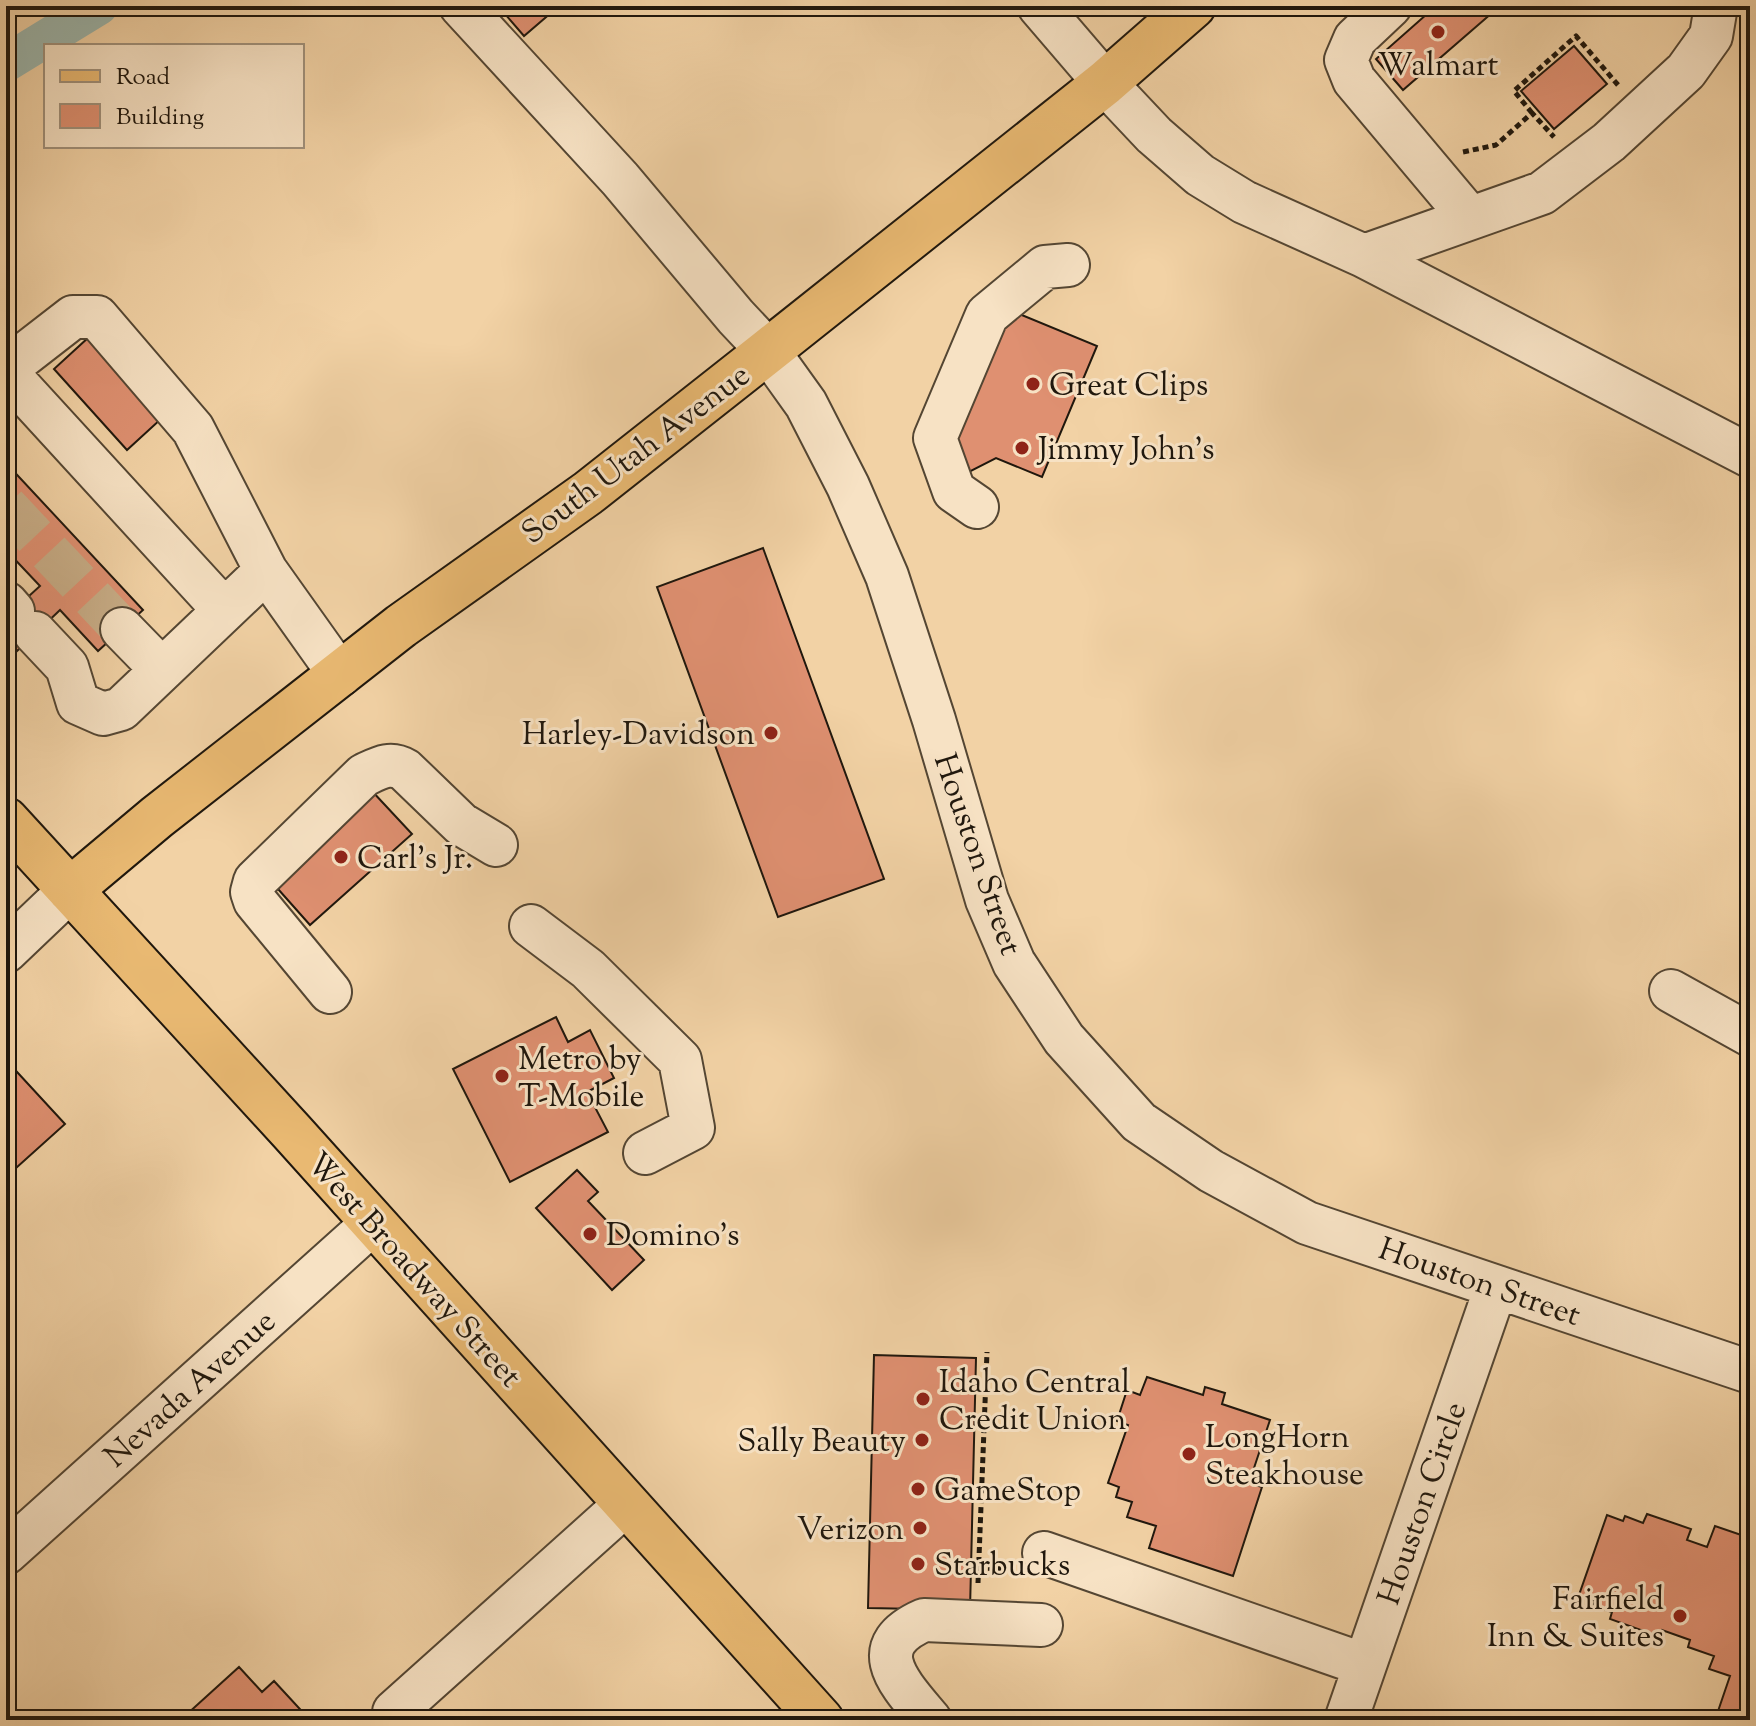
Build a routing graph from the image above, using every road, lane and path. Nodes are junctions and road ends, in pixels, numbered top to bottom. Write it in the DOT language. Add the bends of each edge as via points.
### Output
graph roads {
  1 [pos="461,6"];
  2 [pos="1039,6"];
  3 [pos="1193,6"];
  4 [pos="1390,6"];
  5 [pos="1716,6"];
  6 [pos="1105,83"];
  7 [pos="1609,95"];
  8 [pos="1532,113"];
  9 [pos="1558,142"];
  10 [pos="1462,153"];
  11 [pos="1470,218"];
  12 [pos="1364,256"];
  13 [pos="1068,265"];
  14 [pos="768,351"];
  15 [pos="6,370"];
  16 [pos="1750,456"];
  17 [pos="977,507"];
  18 [pos="266,571"];
  19 [pos="224,610"];
  20 [pos="18,616"];
  21 [pos="122,629"];
  22 [pos="162,670"];
  23 [pos="340,675"];
  24 [pos="6,820"];
  25 [pos="496,845"];
  26 [pos="70,890"];
  27 [pos="531,926"];
  28 [pos="6,951"];
  29 [pos="1671,991"];
  30 [pos="330,992"];
  31 [pos="1750,1035"];
  32 [pos="645,1153"];
  33 [pos="373,1223"];
  34 [pos="1496,1287"];
  35 [pos="987,1352"];
  36 [pos="1750,1372"];
  37 [pos="626,1504"];
  38 [pos="6,1553"];
  39 [pos="1044,1553"];
  40 [pos="978,1568"];
  41 [pos="995,1569"];
  42 [pos="977,1598"];
  43 [pos="1041,1625"];
  44 [pos="1365,1665"];
  45 [pos="394,1712"];
  46 [pos="821,1720"];
  47 [pos="930,1720"];
  48 [pos="1346,1720"];
  1 -- 14 [label="street, Houston Street"];
  2 -- 6 [label="street"];
  3 -- 6 [label="main road, South Utah Avenue"];
  4 -- 11 [label="street" via="1355,39 1346,60 1354,80"];
  5 -- 11 [label="street" via="1711,36 1686,71 1609,142 1542,193"];
  6 -- 12 [label="street" via="1200,175 1244,202"];
  6 -- 14 [label="main road, South Utah Avenue"];
  7 -- 8 [label="path" via="1619,86 1576,36 1514,91"];
  8 -- 9 [label="path"];
  8 -- 10 [label="path" via="1496,145"];
  11 -- 12 [label="street"];
  12 -- 16 [label="street"];
  13 -- 17 [label="street" via="1045,267 987,315 935,438 954,491"];
  14 -- 23 [label="main road, South Utah Avenue" via="588,493"];
  14 -- 34 [label="street, Houston Street" via="806,404 887,576 987,900 1014,963 1064,1039 1139,1122 1211,1171 1307,1223"];
  15 -- 18 [label="street" via="73,317 97,317 193,429"];
  15 -- 19 [label="street"];
  18 -- 19 [label="street"];
  18 -- 23 [label="street"];
  19 -- 22 [label="street"];
  20 -- 22 [label="street" via="67,667 78,703 103,714 121,709"];
  21 -- 22 [label="street"];
  23 -- 26 [label="main road, South Utah Avenue"];
  24 -- 26 [label="main road, West Broadway Street"];
  25 -- 30 [label="street" via="461,824 396,764 364,775 255,881 252,892"];
  26 -- 28 [label="street"];
  26 -- 33 [label="main road, West Broadway Street"];
  27 -- 32 [label="street" via="588,969 680,1060 693,1128"];
  29 -- 31 [label="street"];
  33 -- 37 [label="main road, West Broadway Street"];
  33 -- 38 [label="street, Nevada Avenue"];
  34 -- 36 [label="street, Houston Street"];
  34 -- 44 [label="street, Houston Circle"];
  35 -- 40 [label="path"];
  37 -- 45 [label="street"];
  37 -- 46 [label="main road, West Broadway Street"];
  39 -- 44 [label="street"];
  40 -- 41 [label="path"];
  40 -- 42 [label="path"];
  43 -- 47 [label="street" via="924,1620 908,1627 896,1638 891,1668"];
  44 -- 48 [label="street, Houston Circle"];
}
